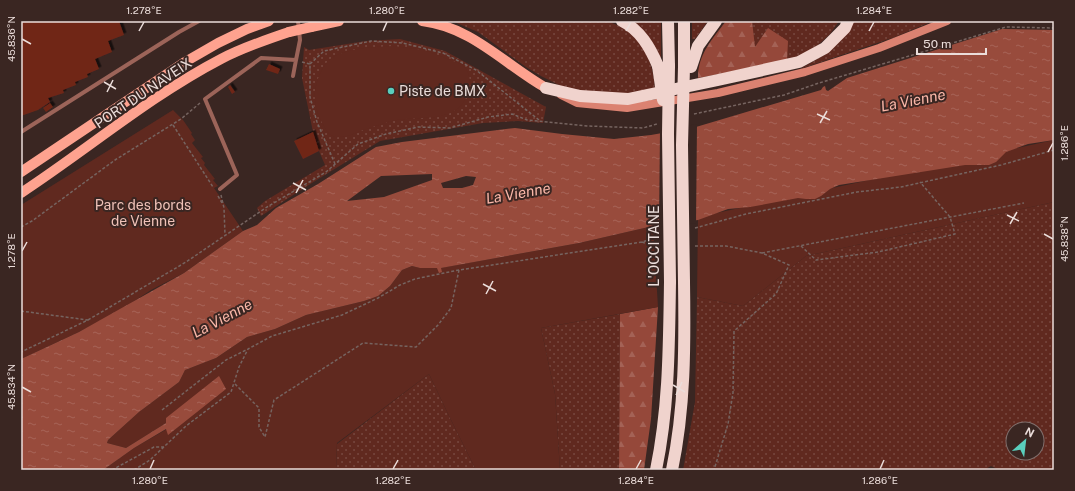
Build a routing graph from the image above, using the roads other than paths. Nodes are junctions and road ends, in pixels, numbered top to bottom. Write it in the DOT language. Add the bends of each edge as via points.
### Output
graph roads {
  1 [pos="199,21"];
  2 [pos="269,21"];
  3 [pos="298,21"];
  4 [pos="339,21"];
  5 [pos="422,21"];
  6 [pos="622,21"];
  7 [pos="668,21"];
  8 [pos="684,21"];
  9 [pos="716,21"];
  10 [pos="848,21"];
  11 [pos="947,21"];
  12 [pos="296,60"];
  13 [pos="664,66"];
  14 [pos="688,67"];
  15 [pos="293,76"];
  16 [pos="546,88"];
  17 [pos="21,132"];
  18 [pos="21,172"];
  19 [pos="220,189"];
  20 [pos="21,193"];
  21 [pos="656,470"];
  22 [pos="672,470"];
  1 -- 17 [label="lane"];
  2 -- 18 [label="main road, PORT DU NAVEIX" via="218,43 185,62"];
  3 -- 12 [label="lane" via="300,40"];
  4 -- 20 [label="main road, PORT DU NAVEIX, bridge" via="289,32 221,59 183,80"];
  5 -- 16 [label="main road" via="451,27 465,34"];
  6 -- 13 [label="highway" via="637,31"];
  7 -- 13 [label="highway"];
  8 -- 14 [label="highway"];
  9 -- 14 [label="highway" via="698,46"];
  10 -- 16 [label="highway" via="845,28 825,48 799,62 725,79 628,99 580,96"];
  11 -- 16 [label="main road" via="879,48 805,72 718,93 627,108 577,104"];
  12 -- 15 [label="lane"];
  12 -- 19 [label="lane" via="261,58 205,99 237,175"];
  13 -- 21 [label="highway, L'OCCITANE, bridge" via="668,134 670,282 668,374"];
  14 -- 22 [label="highway, L'OCCITANE, bridge" via="682,145 683,377 681,412"];
}
